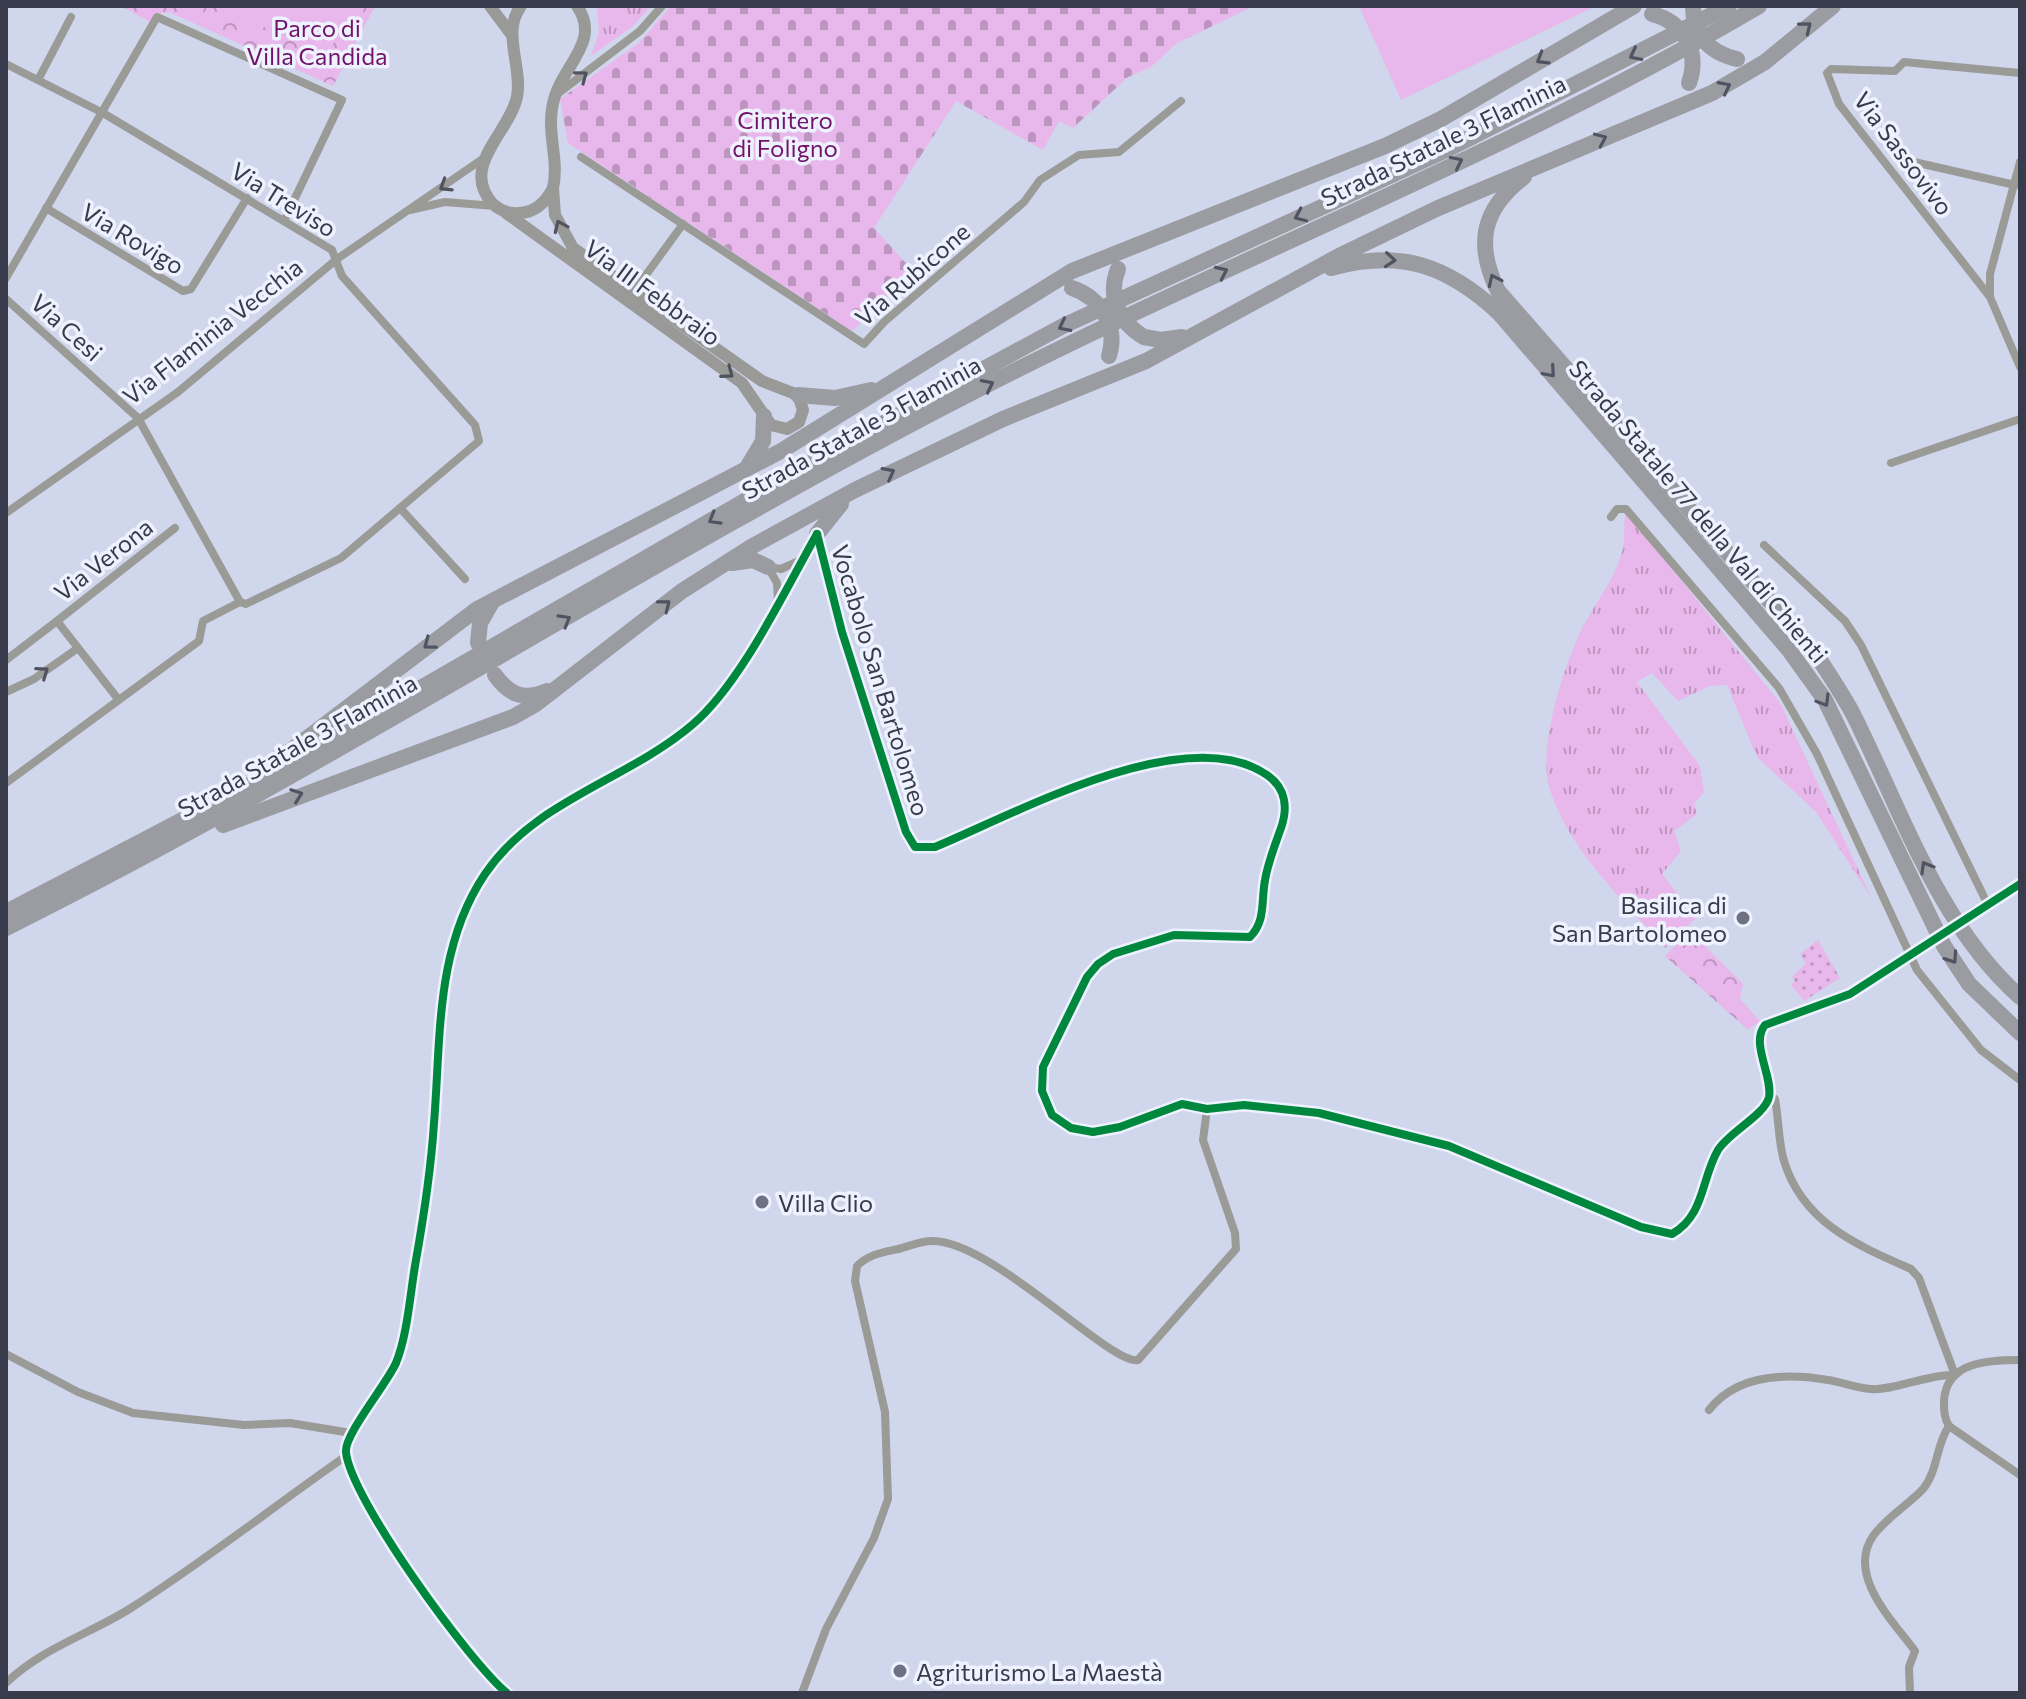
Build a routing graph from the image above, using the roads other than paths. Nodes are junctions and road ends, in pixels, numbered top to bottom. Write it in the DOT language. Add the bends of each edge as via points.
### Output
graph roads {
  1 [pos="490,6"];
  2 [pos="521,6"];
  3 [pos="662,6"];
  4 [pos="1634,6"];
  5 [pos="1693,6"];
  6 [pos="1729,6"];
  7 [pos="1759,6"];
  8 [pos="1833,6"];
  9 [pos="582,9"];
  10 [pos="71,17"];
  11 [pos="1609,20"];
  12 [pos="511,34"];
  13 [pos="1780,48"];
  14 [pos="6,64"];
  15 [pos="2020,73"];
  16 [pos="38,80"];
  17 [pos="555,96"];
  18 [pos="1181,101"];
  19 [pos="1663,112"];
  20 [pos="103,113"];
  21 [pos="581,157"];
  22 [pos="484,158"];
  23 [pos="1914,162"];
  24 [pos="2020,162"];
  25 [pos="1538,167"];
  26 [pos="2015,185"];
  27 [pos="553,188"];
  28 [pos="247,198"];
  29 [pos="46,208"];
  30 [pos="500,209"];
  31 [pos="405,211"];
  32 [pos="285,219"];
  33 [pos="683,224"];
  34 [pos="1136,243"];
  35 [pos="337,259"];
  36 [pos="1314,272"];
  37 [pos="6,278"];
  38 [pos="1049,284"];
  39 [pos="635,290"];
  40 [pos="1990,297"];
  41 [pos="6,299"];
  42 [pos="1191,334"];
  43 [pos="2020,367"];
  44 [pos="895,381"];
  45 [pos="1094,382"];
  46 [pos="798,395"];
  47 [pos="764,416"];
  48 [pos="138,418"];
  49 [pos="2020,419"];
  50 [pos="1891,463"];
  51 [pos="743,471"];
  52 [pos="855,490"];
  53 [pos="400,508"];
  54 [pos="6,513"];
  55 [pos="1611,517"];
  56 [pos="175,528"];
  57 [pos="817,534"];
  58 [pos="1764,545"];
  59 [pos="804,558"];
  60 [pos="768,567"];
  61 [pos="712,571"];
  62 [pos="465,579"];
  63 [pos="494,601"];
  64 [pos="240,602"];
  65 [pos="778,606"];
  66 [pos="57,621"];
  67 [pos="478,643"];
  68 [pos="78,648"];
  69 [pos="6,660"];
  70 [pos="495,675"];
  71 [pos="6,680"];
  72 [pos="559,686"];
  73 [pos="17,688"];
  74 [pos="6,692"];
  75 [pos="118,699"];
  76 [pos="6,783"];
  77 [pos="94,876"];
  78 [pos="2020,884"];
  79 [pos="1987,903"];
  80 [pos="6,912"];
  81 [pos="1972,912"];
  82 [pos="6,928"];
  83 [pos="1927,942"];
  84 [pos="1909,955"];
  85 [pos="2020,997"];
  86 [pos="2020,1033"];
  87 [pos="2020,1080"];
  88 [pos="1770,1096"];
  89 [pos="1207,1109"];
  90 [pos="6,1354"];
  91 [pos="2020,1360"];
  92 [pos="1955,1375"];
  93 [pos="1709,1410"];
  94 [pos="1949,1426"];
  95 [pos="351,1433"];
  96 [pos="346,1456"];
  97 [pos="2020,1475"];
  98 [pos="6,1683"];
  99 [pos="507,1693"];
  100 [pos="802,1693"];
  101 [pos="1910,1693"];
  1 -- 12 [label="main road"];
  2 -- 12 [label="main road"];
  17 -- 3 [label="street, one-way" via="640,31"];
  4 -- 11 [label="highway"];
  5 -- 13 [label="highway, bridge" via="1704,42 1720,54 1759,59"];
  6 -- 77 [label="highway, Strada Statale 3 Flaminia, one-way" via="1446,150 1063,326 814,461"];
  77 -- 7 [label="highway, Strada Statale 3 Flaminia, one-way" via="332,755 947,405 1455,164"];
  13 -- 8 [label="highway, one-way"];
  9 -- 17 [label="main road" via="585,40"];
  10 -- 16 [label="street"];
  11 -- 19 [label="highway, bridge" via="1652,14 1671,21 1687,39 1694,63 1689,83"];
  11 -- 34 [label="highway, one-way" via="1385,146"];
  12 -- 22 [label="main road, Via Flaminia Vecchia" via="519,75 517,96 510,119"];
  19 -- 13 [label="highway, one-way" via="1730,84"];
  14 -- 16 [label="street, Via Treviso"];
  15 -- 40 [label="street, Via Sassovivo" via="1904,62 1895,71 1827,73 1839,104"];
  16 -- 20 [label="street, Via Treviso"];
  17 -- 27 [label="main road" via="549,132"];
  18 -- 33 [label="street, Via Rubicone" via="1119,152 1079,155 1040,180 1024,202 864,344"];
  25 -- 19 [label="highway, one-way"];
  20 -- 28 [label="street, Via Treviso"];
  20 -- 29 [label="street"];
  20 -- 32 [label="street" via="157,17 342,100"];
  21 -- 33 [label="street, Via Rubicone"];
  22 -- 30 [label="main road" via="481,180"];
  22 -- 31 [label="street, Via Flaminia Vecchia, one-way"];
  23 -- 26 [label="street, Via Sassovivo"];
  24 -- 26 [label="street, Via Sassovivo"];
  25 -- 36 [label="highway" via="1436,209"];
  85 -- 25 [label="highway, Strada Statale 77 della Val di Chienti, one-way" via="1967,937 1911,840 1851,710 1816,654 1498,291 1489,272 1485,238 1492,208"];
  26 -- 40 [label="street, Via Sassovivo" via="1990,274"];
  27 -- 30 [label="main road, Via Flaminia Vecchia" via="532,210"];
  39 -- 27 [label="main road, one-way" via="569,243 555,215"];
  28 -- 29 [label="street, Via Rovigo" via="191,289 183,291"];
  28 -- 32 [label="street, Via Treviso"];
  29 -- 37 [label="street"];
  30 -- 31 [label="street, Via Flaminia Vecchia" via="445,202"];
  30 -- 47 [label="main road, Via III Febbraio, one-way" via="742,383"];
  31 -- 35 [label="street, Via Flaminia Vecchia"];
  32 -- 35 [label="street, Via Treviso" via="332,250"];
  33 -- 39 [label="street"];
  34 -- 38 [label="highway"];
  34 -- 42 [label="highway, bridge" via="1114,285 1125,322 1144,337 1172,340"];
  35 -- 48 [label="street, Via Flaminia Vecchia" via="178,392"];
  35 -- 53 [label="street, Via Treviso" via="342,276 479,433 479,441"];
  36 -- 42 [label="highway"];
  36 -- 86 [label="highway, Strada Statale 77 della Val di Chienti, one-way" via="1365,258 1396,259 1437,269 1473,289 1499,313 1789,650 1825,700 1944,946 1969,984"];
  38 -- 44 [label="highway"];
  38 -- 45 [label="highway, bridge" via="1092,298 1108,319 1109,356"];
  39 -- 46 [label="main road" via="762,381"];
  40 -- 43 [label="street, Via Sassovivo"];
  41 -- 48 [label="street, Via Cesi"];
  42 -- 45 [label="highway" via="1146,361"];
  44 -- 46 [label="highway" via="849,397"];
  44 -- 51 [label="highway"];
  52 -- 45 [label="highway, one-way"];
  46 -- 47 [label="main road" via="803,413 795,426 776,428"];
  47 -- 51 [label="highway" via="760,448"];
  48 -- 54 [label="street, Via Flaminia Vecchia"];
  48 -- 64 [label="street"];
  49 -- 50 [label="street"];
  51 -- 63 [label="highway"];
  52 -- 57 [label="highway"];
  52 -- 61 [label="highway"];
  53 -- 62 [label="street"];
  53 -- 64 [label="street, Via Treviso" via="341,558 246,604"];
  55 -- 84 [label="street" via="1617,509 1626,509 1779,688 1817,754"];
  56 -- 66 [label="street, Via Verona"];
  57 -- 59 [label="street"];
  57 -- 89 [label="street, Vocabolo San Bartolomeo" via="842,632 915,847 935,847 1114,772 1149,764 1223,757 1242,762 1283,793 1285,817 1269,860 1257,930 1240,939 1174,935 1113,954 1087,977 1043,1067 1048,1109 1077,1130 1114,1129 1176,1105"];
  58 -- 79 [label="street" via="1845,621 1861,645"];
  59 -- 60 [label="street" via="787,567"];
  59 -- 65 [label="street"];
  60 -- 61 [label="highway" via="749,560"];
  60 -- 65 [label="street" via="777,583"];
  72 -- 61 [label="highway, one-way"];
  63 -- 67 [label="highway" via="480,623"];
  63 -- 77 [label="highway, one-way" via="431,641 290,751 141,835"];
  64 -- 75 [label="street" via="203,621 199,641"];
  65 -- 95 [label="street" via="694,724 530,825 497,858 474,892 451,951 441,1002 430,1170 397,1361"];
  66 -- 68 [label="street, Via Verona"];
  66 -- 69 [label="street, Via Verona"];
  73 -- 68 [label="street, one-way"];
  68 -- 75 [label="street, Via Verona"];
  70 -- 72 [label="highway" via="508,691 524,697"];
  71 -- 73 [label="street"];
  77 -- 72 [label="highway, one-way" via="513,717"];
  73 -- 74 [label="street"];
  75 -- 76 [label="street"];
  77 -- 80 [label="highway, Strada Statale 3 Flaminia"];
  77 -- 82 [label="highway, Strada Statale 3 Flaminia"];
  78 -- 79 [label="street"];
  79 -- 81 [label="street"];
  83 -- 84 [label="street"];
  84 -- 87 [label="street" via="1981,1050"];
  84 -- 88 [label="street" via="1850,994 1765,1025 1760,1035"];
  88 -- 89 [label="street, Vocabolo San Bartolomeo" via="1717,1151 1692,1217 1672,1234 1641,1227 1449,1146 1319,1113 1244,1105"];
  88 -- 92 [label="street" via="1775,1099 1784,1161 1794,1185 1832,1230 1911,1269 1919,1278"];
  89 -- 100 [label="street" via="1203,1140 1236,1249 1138,1360 1120,1357 1035,1290 942,1242 882,1252 857,1266 855,1281 885,1412 888,1499"];
  90 -- 95 [label="street" via="78,1392 133,1413 244,1425 290,1423"];
  91 -- 92 [label="street" via="1989,1360"];
  92 -- 93 [label="street" via="1873,1390 1827,1379 1762,1377 1718,1398"];
  92 -- 94 [label="street" via="1944,1398"];
  94 -- 97 [label="street"];
  94 -- 101 [label="street" via="1924,1488 1877,1532 1865,1559 1885,1615 1915,1651 1909,1667"];
  95 -- 96 [label="street"];
  96 -- 98 [label="street" via="176,1579 112,1620 25,1664"];
  96 -- 99 [label="street" via="410,1573"];
}
